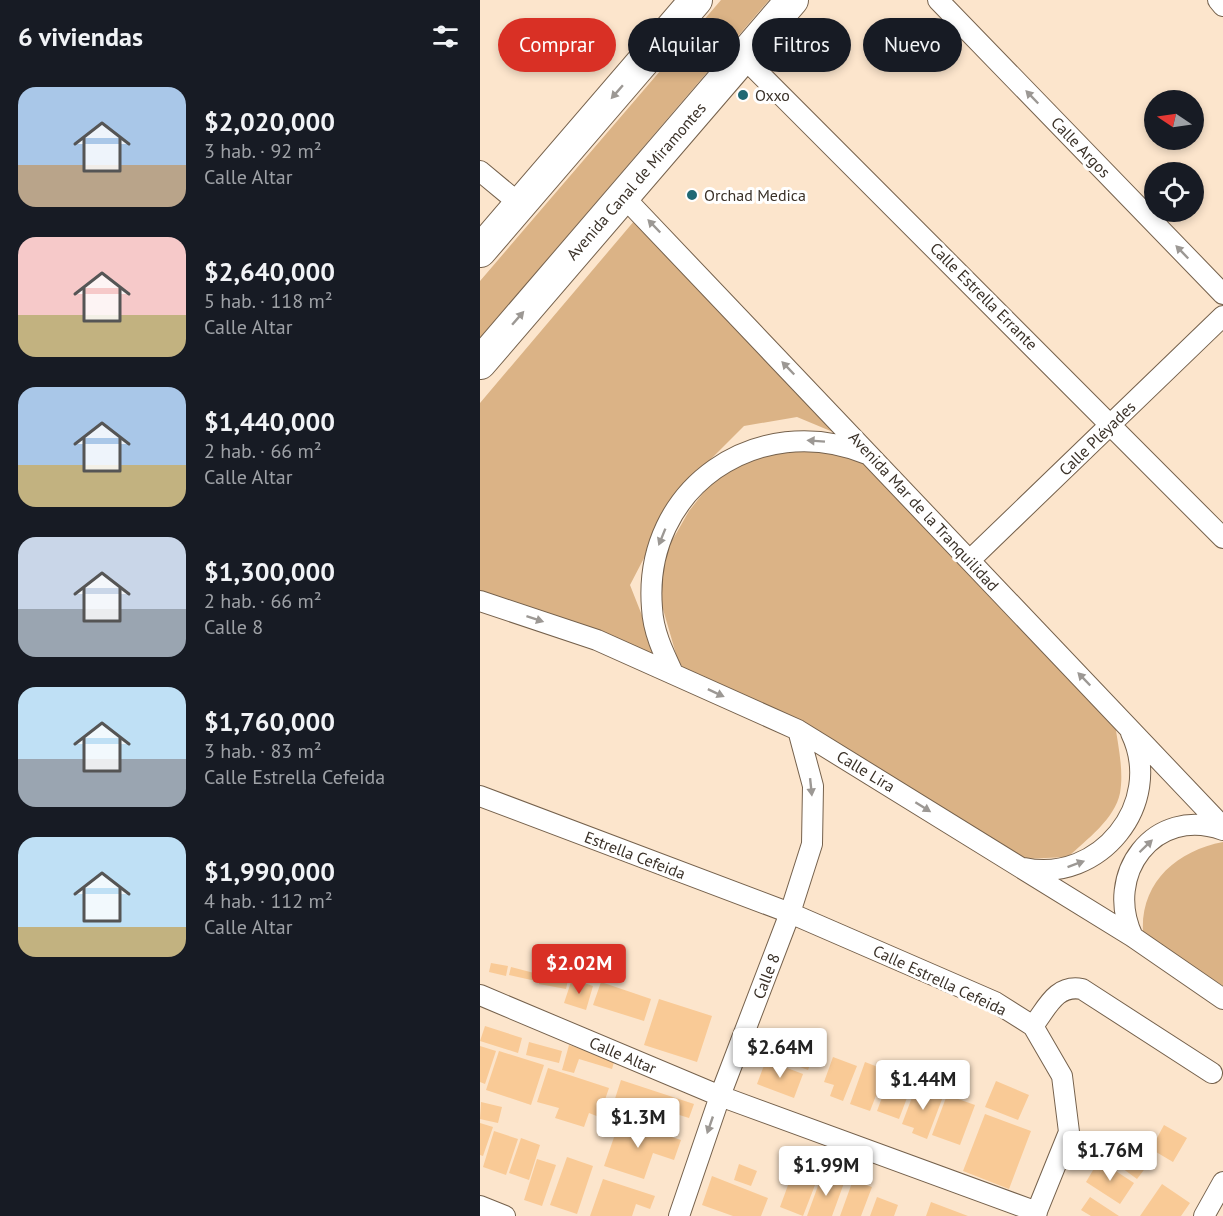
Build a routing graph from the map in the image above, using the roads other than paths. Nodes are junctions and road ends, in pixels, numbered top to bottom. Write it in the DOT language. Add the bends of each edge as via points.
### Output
graph roads {
  1 [pos="792,0"];
  2 [pos="938,0"];
  3 [pos="1218,0"];
  4 [pos="686,4"];
  5 [pos="1223,6"];
  6 [pos="743,57"];
  7 [pos="480,171"];
  8 [pos="623,196"];
  9 [pos="521,205"];
  10 [pos="480,251"];
  11 [pos="1223,294"];
  12 [pos="1223,316"];
  13 [pos="480,363"];
  14 [pos="1112,424"];
  15 [pos="872,456"];
  16 [pos="1223,538"];
  17 [pos="970,560"];
  18 [pos="480,601"];
  19 [pos="673,673"];
  20 [pos="1125,722"];
  21 [pos="798,730"];
  22 [pos="480,796"];
  23 [pos="1223,828"];
  24 [pos="1018,867"];
  25 [pos="789,913"];
  26 [pos="1133,937"];
  27 [pos="480,995"];
  28 [pos="1223,999"];
  29 [pos="1033,1026"];
  30 [pos="1212,1073"];
  31 [pos="720,1096"];
  32 [pos="1223,1182"];
  33 [pos="480,1206"];
  34 [pos="1036,1214"];
  35 [pos="505,1216"];
  36 [pos="680,1216"];
  37 [pos="1204,1216"];
  1 -- 6 [label="main road, Avenida Canal de Miramontes"];
  11 -- 2 [label="street, Calle Argos, one-way"];
  3 -- 5 [label="street"];
  4 -- 9 [label="main road, one-way"];
  6 -- 8 [label="main road, Avenida Canal de Miramontes"];
  6 -- 14 [label="street, Calle Estrella Errante"];
  7 -- 9 [label="street"];
  13 -- 8 [label="main road, Avenida Canal de Miramontes, one-way"];
  15 -- 8 [label="street, Avenida Mar de la Tranquilidad, one-way"];
  9 -- 10 [label="main road"];
  12 -- 14 [label="street, Calle Pléyades"];
  14 -- 16 [label="street, Calle Estrella Errante"];
  14 -- 17 [label="street, Calle Pléyades"];
  15 -- 17 [label="street, Avenida Mar de la Tranquilidad"];
  15 -- 19 [label="street, one-way" via="831,442 768,444 728,460 694,486 668,522 651,587 656,632"];
  20 -- 17 [label="street, Avenida Mar de la Tranquilidad, one-way"];
  18 -- 19 [label="street, Calle Lira, one-way" via="597,640"];
  19 -- 21 [label="street, Calle Lira, one-way"];
  20 -- 23 [label="street, Avenida Mar de la Tranquilidad"];
  24 -- 20 [label="street, one-way" via="1051,870 1083,862 1121,832 1130,818 1139,786 1138,752"];
  21 -- 24 [label="street, Calle Lira, one-way"];
  21 -- 25 [label="street, Calle 8, one-way" via="813,786 812,844"];
  22 -- 25 [label="street, Estrella Cefeida"];
  26 -- 23 [label="street, one-way" via="1126,922 1123,891 1126,875 1143,847 1155,837 1183,826"];
  24 -- 26 [label="street, Calle Lira"];
  25 -- 29 [label="street, Calle Estrella Cefeida" via="995,1002"];
  25 -- 31 [label="street, Calle 8"];
  26 -- 28 [label="street, Calle Lira"];
  27 -- 31 [label="street, Calle Altar"];
  29 -- 30 [label="street" via="1059,991 1069,987 1082,989"];
  29 -- 34 [label="street, Calle Estrella Cefeida" via="1062,1076 1069,1132"];
  31 -- 34 [label="street, Calle Altar"];
  31 -- 36 [label="street, Calle 8, one-way"];
  32 -- 37 [label="street"];
  33 -- 35 [label="street"];
}
